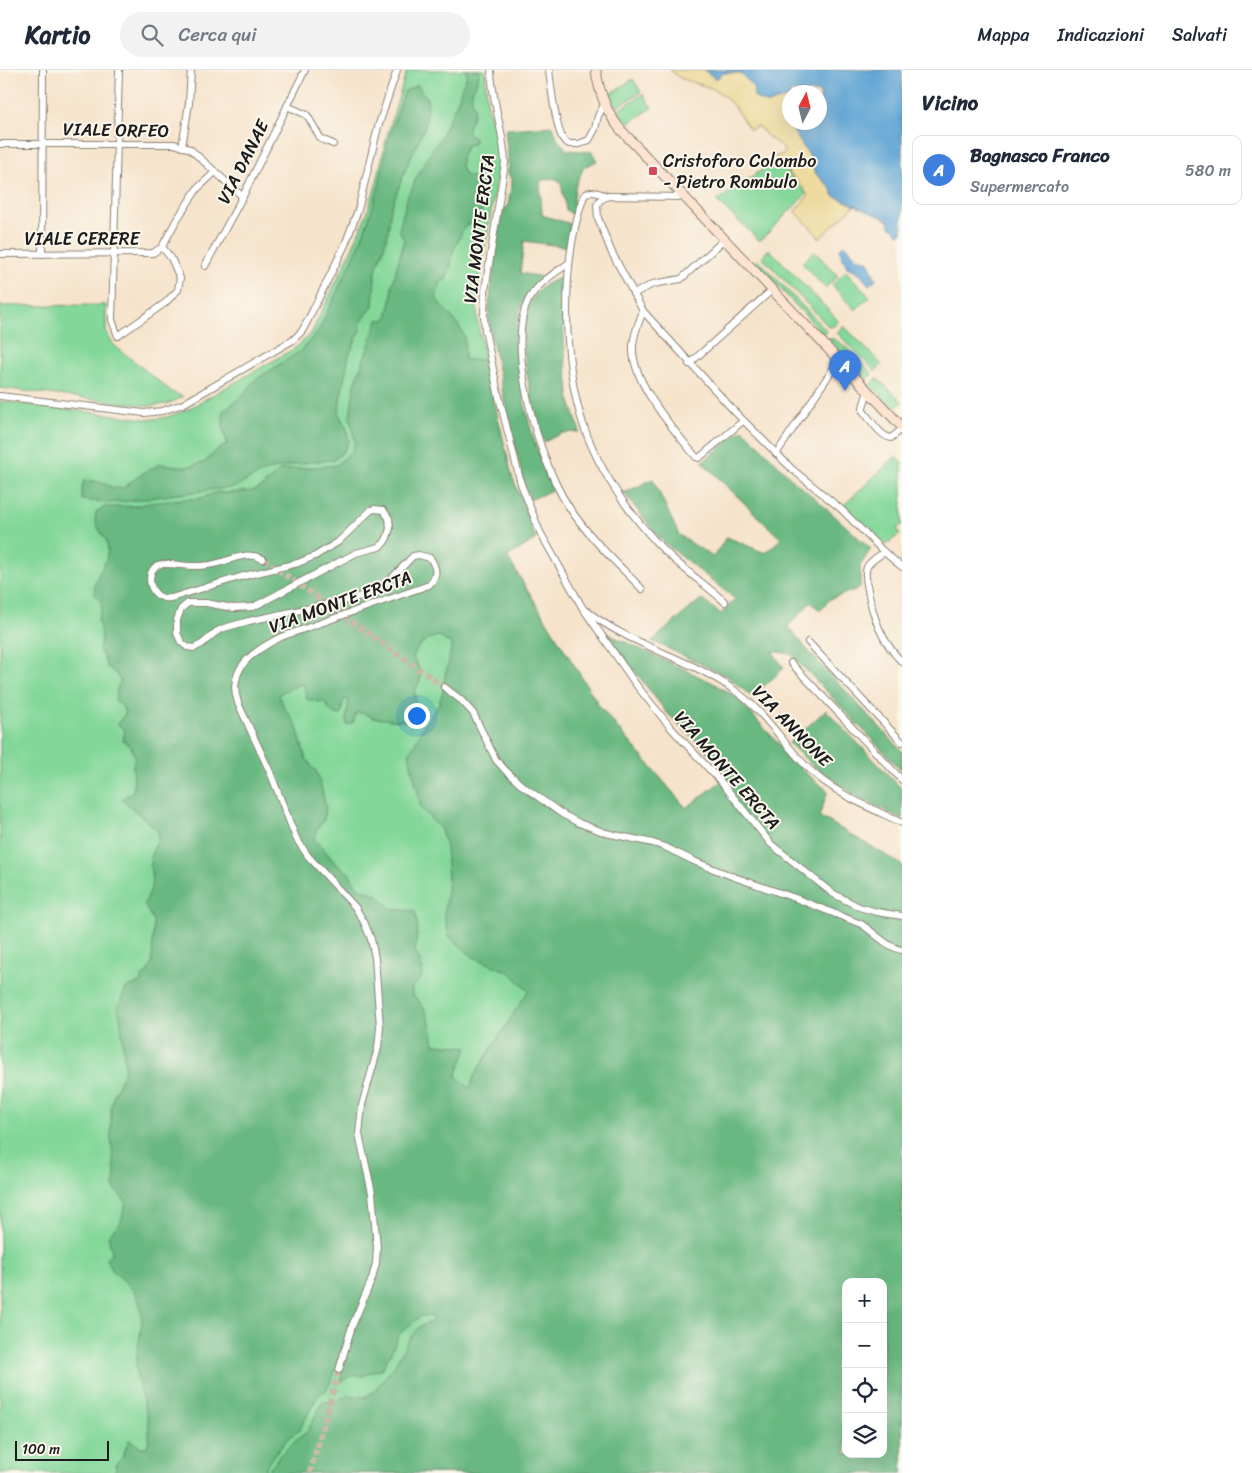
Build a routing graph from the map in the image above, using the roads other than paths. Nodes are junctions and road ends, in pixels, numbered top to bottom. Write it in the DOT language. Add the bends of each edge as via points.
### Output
graph roads {
  1 [pos="42,70"];
  2 [pos="119,70"];
  3 [pos="191,70"];
  4 [pos="305,70"];
  5 [pos="397,70"];
  6 [pos="491,70"];
  7 [pos="549,70"];
  8 [pos="596,70"];
  9 [pos="604,104"];
  10 [pos="287,106"];
  11 [pos="0,144"];
  12 [pos="42,144"];
  13 [pos="116,144"];
  14 [pos="333,144"];
  15 [pos="182,146"];
  16 [pos="215,172"];
  17 [pos="608,196"];
  18 [pos="243,197"];
  19 [pos="685,197"];
  20 [pos="725,239"];
  21 [pos="162,247"];
  22 [pos="0,254"];
  23 [pos="42,254"];
  24 [pos="113,254"];
  25 [pos="570,263"];
  26 [pos="205,266"];
  27 [pos="773,290"];
  28 [pos="633,294"];
  29 [pos="643,311"];
  30 [pos="839,360"];
  31 [pos="689,364"];
  32 [pos="868,391"];
  33 [pos="0,396"];
  34 [pos="743,420"];
  35 [pos="902,428"];
  36 [pos="776,454"];
  37 [pos="884,552"];
  38 [pos="263,559"];
  39 [pos="902,566"];
  40 [pos="642,589"];
  41 [pos="725,602"];
  42 [pos="582,607"];
  43 [pos="808,642"];
  44 [pos="902,662"];
  45 [pos="791,663"];
  46 [pos="444,687"];
  47 [pos="902,742"];
  48 [pos="902,780"];
  49 [pos="902,823"];
  50 [pos="902,916"];
  51 [pos="902,950"];
  52 [pos="339,1370"];
  1 -- 12 [label="street"];
  2 -- 13 [label="street"];
  3 -- 15 [label="street"];
  4 -- 10 [label="street, VIA DANAE"];
  5 -- 33 [label="street" via="350,231 307,322 293,340 183,404 162,411 144,413"];
  6 -- 42 [label="street, VIA MONTE ERCTA" via="505,163 485,290 488,348 527,503"];
  7 -- 9 [label="street" via="559,130 568,144 589,140"];
  8 -- 9 [label="main road"];
  9 -- 19 [label="main road" via="621,130"];
  10 -- 14 [label="street" via="307,115 321,139"];
  10 -- 18 [label="street, VIA DANAE"];
  11 -- 12 [label="street, VIALE ORFEO"];
  12 -- 13 [label="street, VIALE ORFEO"];
  12 -- 23 [label="street"];
  13 -- 15 [label="street, VIALE ORFEO"];
  13 -- 24 [label="street"];
  15 -- 16 [label="street, VIALE ORFEO" via="190,149"];
  16 -- 18 [label="street, VIALE ORFEO"];
  16 -- 21 [label="street" via="197,189"];
  17 -- 19 [label="street"];
  17 -- 25 [label="street" via="587,192 584,196"];
  17 -- 28 [label="street" via="598,205 598,218"];
  18 -- 26 [label="street, VIA DANAE"];
  19 -- 20 [label="main road"];
  20 -- 27 [label="main road"];
  20 -- 28 [label="street" via="681,279 653,284"];
  21 -- 24 [label="street, VIALE CERERE" via="153,253"];
  21 -- 24 [label="street" via="172,258 180,278 178,290 118,336 112,320"];
  22 -- 23 [label="street, VIALE CERERE"];
  23 -- 24 [label="street, VIALE CERERE"];
  25 -- 40 [label="street" via="537,287 522,317 521,342 528,401 546,460 567,504 596,542"];
  25 -- 41 [label="street" via="567,301 571,367 576,400 600,463 625,504 657,544"];
  27 -- 30 [label="main road"];
  27 -- 31 [label="street"];
  28 -- 29 [label="street"];
  29 -- 31 [label="street"];
  29 -- 34 [label="street" via="633,346 636,368 656,405 696,457 699,458"];
  30 -- 32 [label="main road"];
  30 -- 36 [label="street"];
  31 -- 34 [label="street"];
  32 -- 35 [label="main road"];
  32 -- 35 [label="street" via="863,411 883,434 891,438"];
  34 -- 36 [label="street"];
  36 -- 37 [label="street" via="846,514"];
  37 -- 39 [label="street"];
  37 -- 44 [label="street" via="867,567 869,597 875,621 886,644"];
  38 -- 52 [label="street, VIA MONTE ERCTA" via="245,555 198,566 162,564 152,571 152,586 157,596 171,598 298,563 327,550 371,510 383,510 389,518 388,538 379,547 356,553 253,606 233,608 188,603 179,613 176,626 184,646 198,647 216,632 249,621 372,592 389,581 413,556 430,558 436,569 434,581 429,585 264,645 238,671 234,684 238,703 296,838 308,856 355,907 371,939 375,958 380,1027 378,1048 362,1105 359,1134 372,1193 376,1263"];
  42 -- 49 [label="street, VIA ANNONE" via="614,630 722,681 758,711 807,768 854,800"];
  42 -- 50 [label="street, VIA MONTE ERCTA" via="658,712 771,844 832,892 858,907"];
  43 -- 47 [label="street"];
  45 -- 48 [label="street"];
  46 -- 51 [label="street" via="473,713 496,760 506,771 562,814 606,834 665,847 696,862 855,922 890,946"];
}
